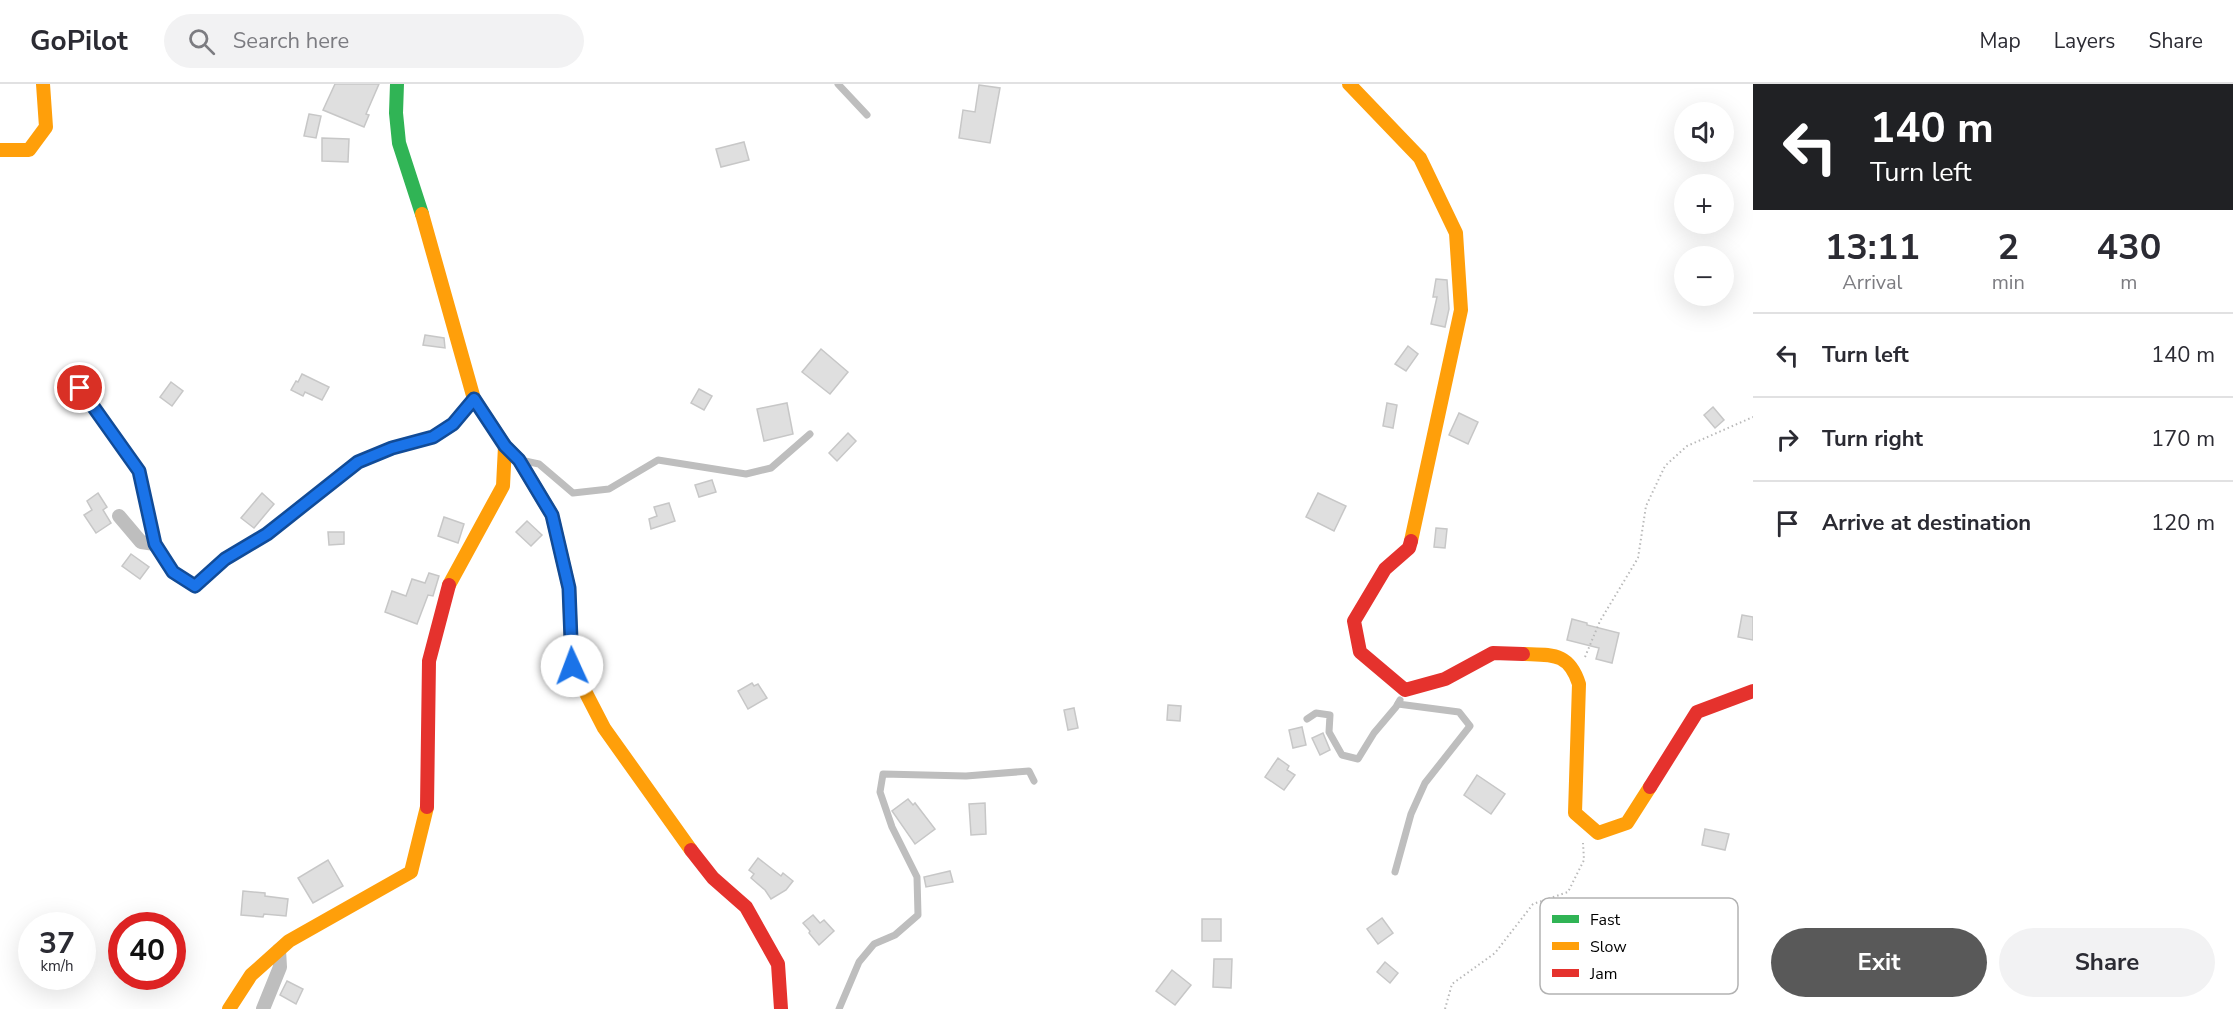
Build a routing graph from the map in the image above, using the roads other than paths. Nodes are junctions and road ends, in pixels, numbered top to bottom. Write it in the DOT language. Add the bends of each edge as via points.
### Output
graph roads {
  1 [pos="43,84"];
  2 [pos="397,84"];
  3 [pos="838,84"];
  4 [pos="1348,84"];
  5 [pos="867,115"];
  6 [pos="0,150"];
  7 [pos="80,388"];
  8 [pos="474,399"];
  9 [pos="810,434"];
  10 [pos="505,446"];
  11 [pos="519,460"];
  12 [pos="119,516"];
  13 [pos="155,544"];
  14 [pos="1405,690"];
  15 [pos="1753,692"];
  16 [pos="1398,704"];
  17 [pos="1307,719"];
  18 [pos="1034,781"];
  19 [pos="1395,872"];
  20 [pos="279,950"];
  21 [pos="229,1009"];
  22 [pos="263,1009"];
  23 [pos="781,1009"];
  24 [pos="839,1009"];
  1 -- 6 [label="street" via="46,127 29,150"];
  2 -- 8 [label="street" via="399,143"];
  3 -- 5 [label="lane"];
  4 -- 14 [label="street" via="1420,158 1456,233 1461,310 1409,548 1385,569 1354,621 1359,652"];
  7 -- 13 [label="lane" via="139,471"];
  8 -- 10 [label="street"];
  8 -- 13 [label="lane" via="453,424 433,437 358,462 267,534 225,559 195,586 173,572"];
  9 -- 11 [label="lane" via="771,468 746,474 658,460 609,489 573,493 539,464"];
  10 -- 11 [label="street"];
  10 -- 20 [label="street" via="503,486 450,582 429,661 429,801 411,872"];
  11 -- 23 [label="street" via="552,515 569,588 572,666 604,728 681,837 713,878 746,907 778,964"];
  12 -- 13 [label="street" via="141,542"];
  14 -- 15 [label="street" via="1445,679 1493,653 1561,657 1574,668 1579,684 1575,813 1598,833 1628,823 1697,712"];
  14 -- 16 [label="lane"];
  16 -- 17 [label="lane" via="1358,759 1342,755 1329,732 1330,715 1316,713"];
  16 -- 19 [label="lane" via="1459,712 1470,726 1425,783 1411,814"];
  18 -- 24 [label="lane" via="1029,771 966,776 883,774 880,792 917,877 918,915 895,935 874,944 859,962"];
  20 -- 21 [label="street" via="251,975"];
  20 -- 22 [label="street" via="280,967"];
}
